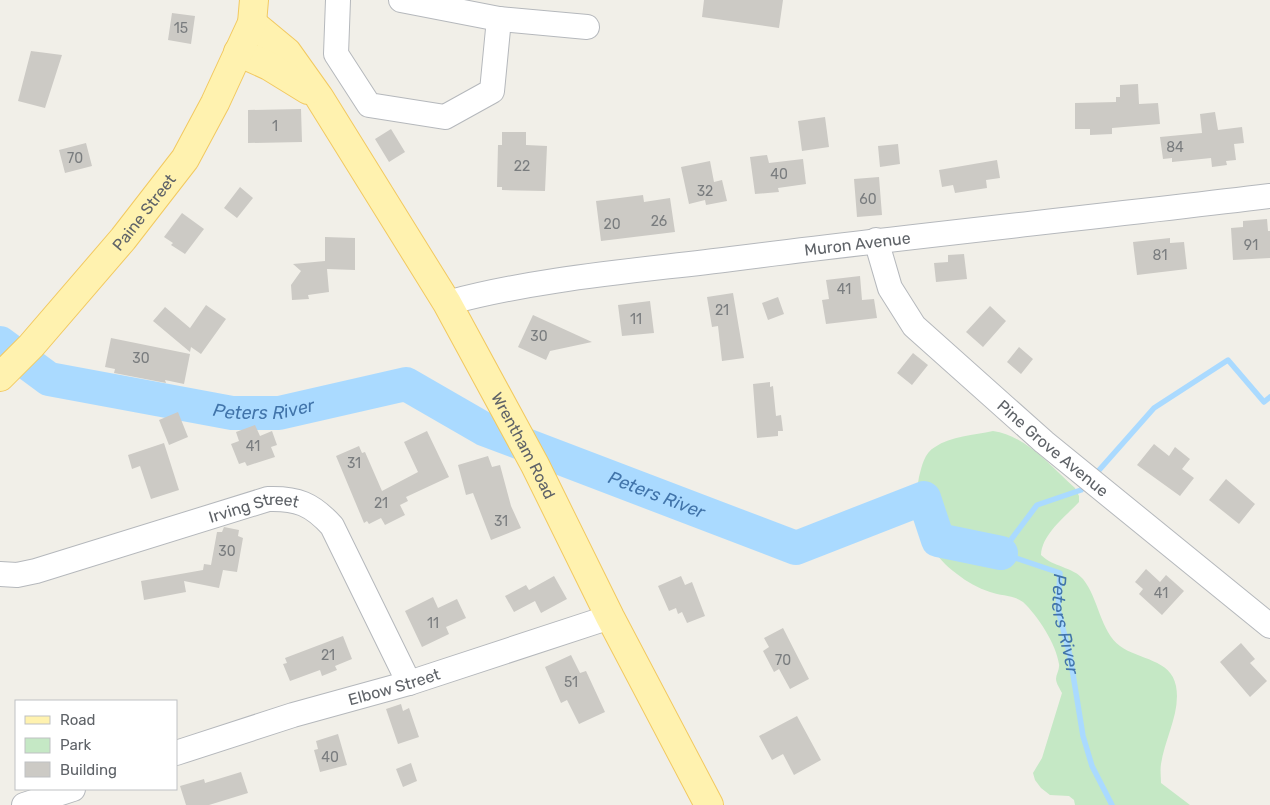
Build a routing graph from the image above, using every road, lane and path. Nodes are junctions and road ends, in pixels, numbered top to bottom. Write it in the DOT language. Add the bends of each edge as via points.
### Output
graph roads {
  1 [pos="338,0"];
  2 [pos="401,0"];
  3 [pos="253,12"];
  4 [pos="499,18"];
  5 [pos="587,27"];
  6 [pos="238,52"];
  7 [pos="319,97"];
  8 [pos="1270,196"];
  9 [pos="876,240"];
  10 [pos="446,303"];
  11 [pos="5,372"];
  12 [pos="0,574"];
  13 [pos="610,617"];
  14 [pos="1270,626"];
  15 [pos="409,683"];
  16 [pos="178,752"];
  17 [pos="69,790"];
  18 [pos="24,805"];
  19 [pos="709,805"];
  1 -- 4 [label="street" via="336,54 369,104 445,117 492,91"];
  2 -- 4 [label="street"];
  3 -- 6 [label="main road, Paine Street"];
  3 -- 7 [label="main road, Wrentham Road"];
  4 -- 5 [label="street"];
  6 -- 7 [label="main road, Wrentham Road" via="292,79"];
  6 -- 11 [label="main road, Paine Street" via="185,159 123,239"];
  7 -- 10 [label="main road, Wrentham Road"];
  8 -- 9 [label="street, Muron Avenue" via="1045,224"];
  9 -- 10 [label="street, Muron Avenue" via="498,290"];
  9 -- 14 [label="street, Pine Grove Avenue" via="890,288 914,326 1044,442"];
  10 -- 13 [label="main road, Wrentham Road" via="535,465"];
  12 -- 15 [label="street, Irving Street" via="36,571 268,499 291,498 320,513 332,526"];
  13 -- 15 [label="street, Elbow Street"];
  13 -- 19 [label="main road, Wrentham Road"];
  15 -- 16 [label="street, Elbow Street" via="293,715"];
  17 -- 18 [label="street"];
}
